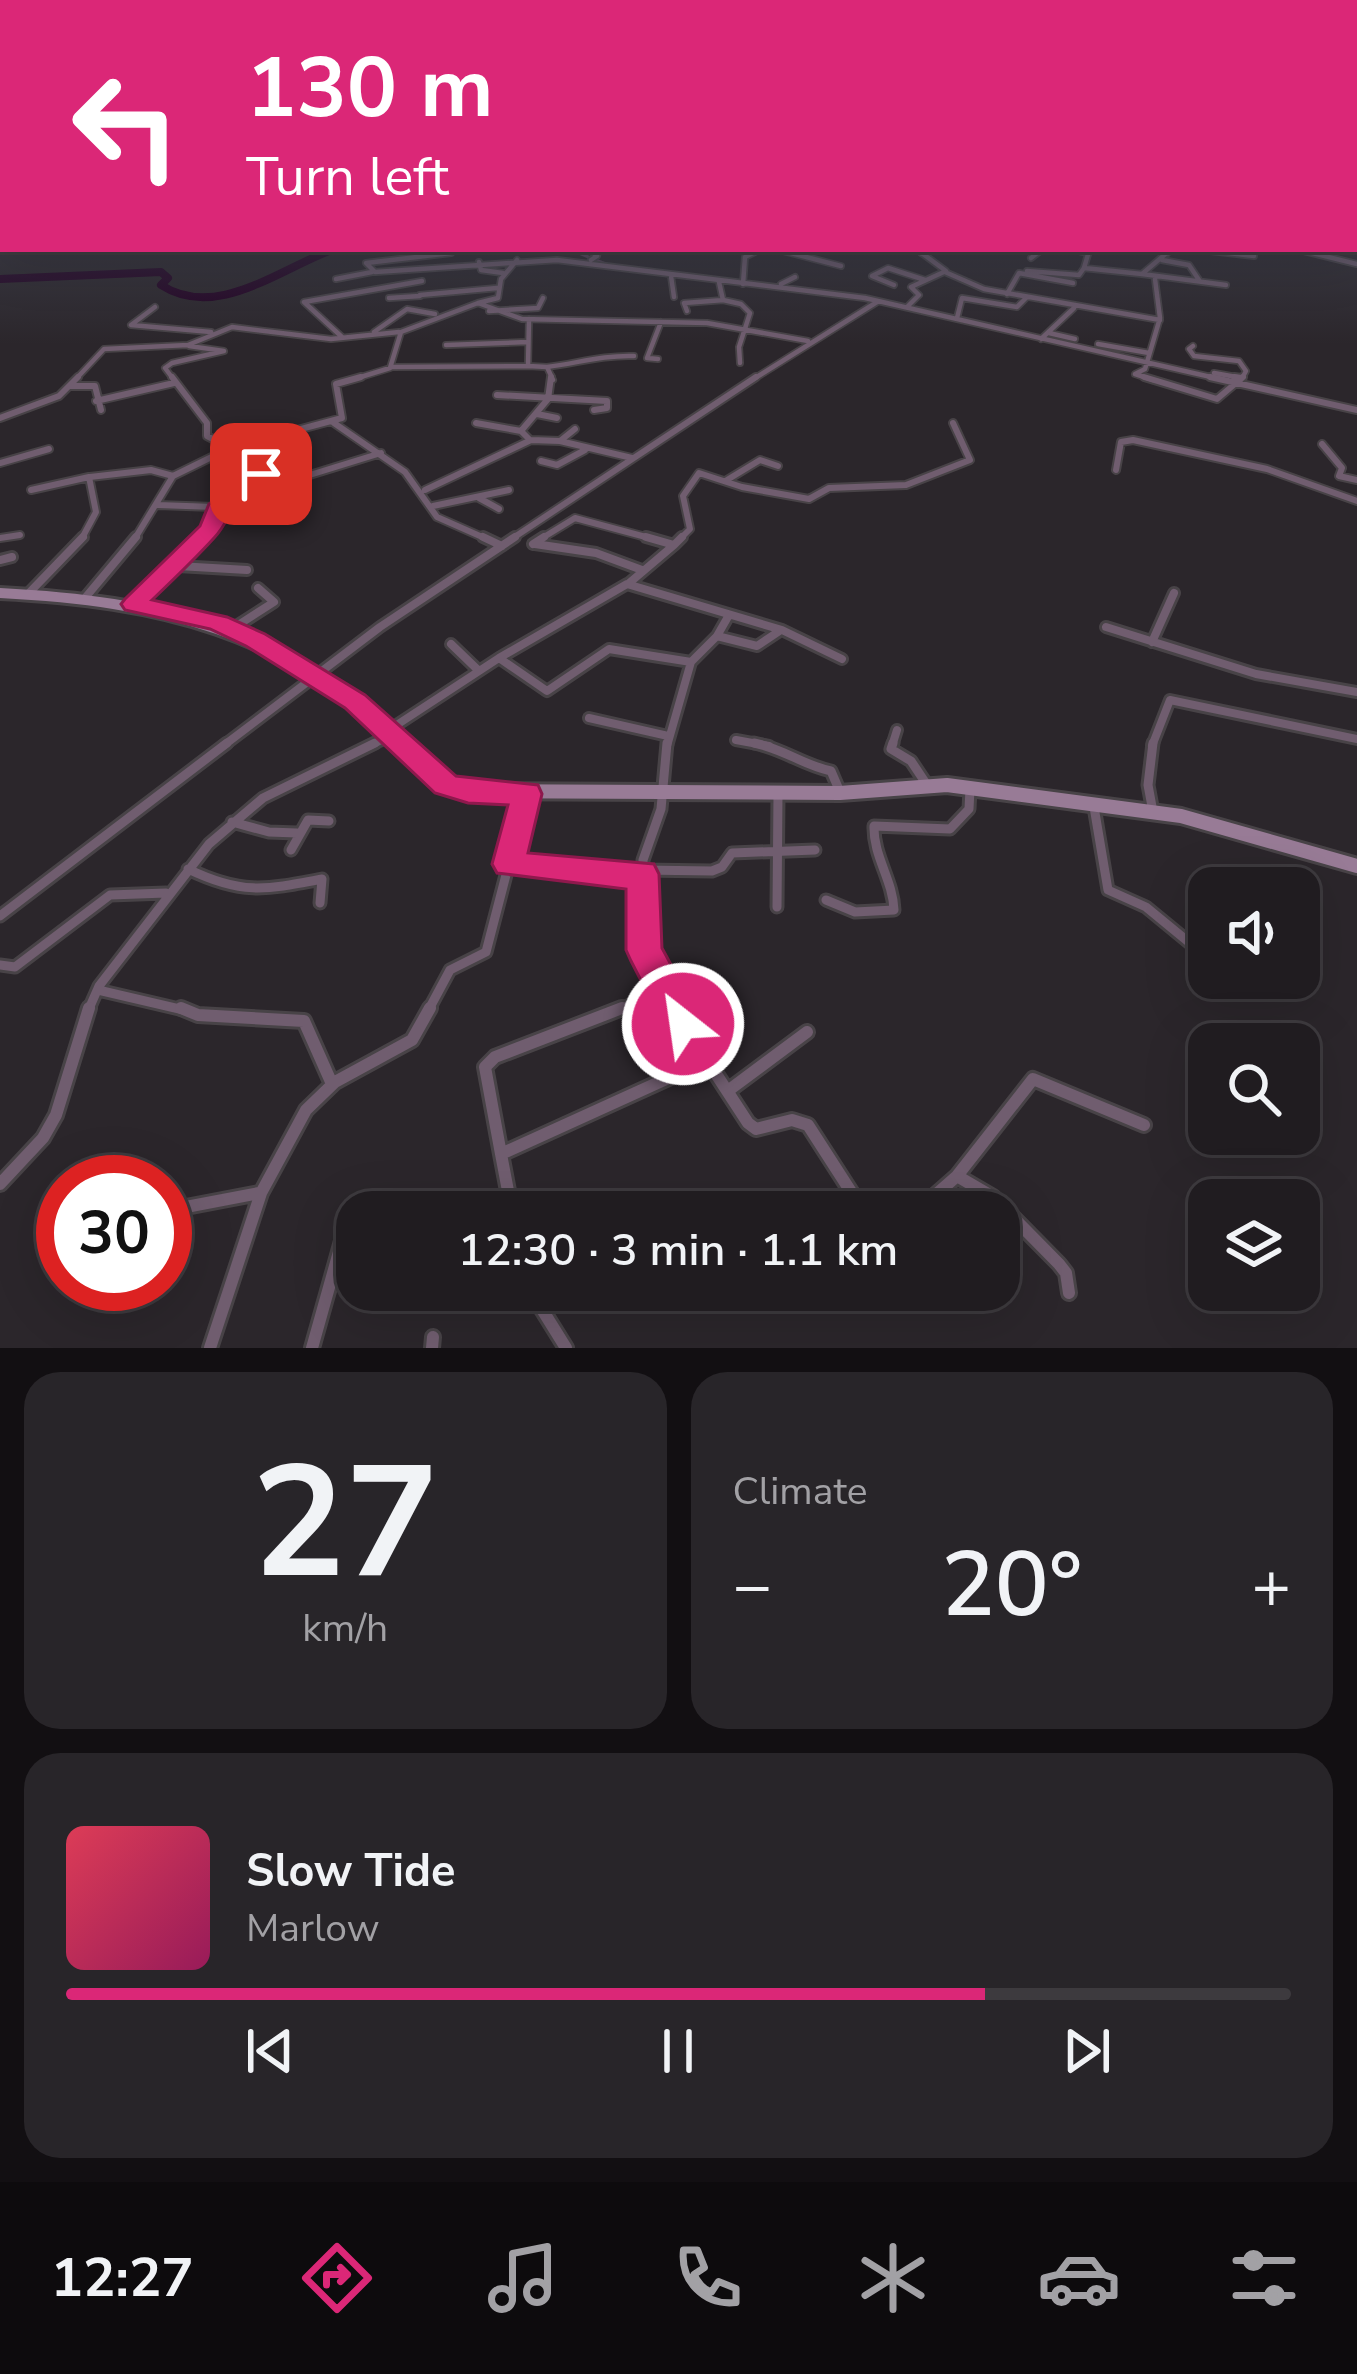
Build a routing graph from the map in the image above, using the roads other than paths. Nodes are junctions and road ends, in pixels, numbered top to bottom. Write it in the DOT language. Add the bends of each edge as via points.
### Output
graph roads {
  1 [pos="590,252"];
  2 [pos="756,252"];
  3 [pos="767,252"];
  4 [pos="786,252"];
  5 [pos="921,252"];
  6 [pos="1039,252"];
  7 [pos="1089,252"];
  8 [pos="1168,252"];
  9 [pos="1223,252"];
  10 [pos="1254,252"];
  11 [pos="1313,252"];
  12 [pos="451,253"];
  13 [pos="1030,258"];
  14 [pos="517,260"];
  15 [pos="593,260"];
  16 [pos="1161,260"];
  17 [pos="479,262"];
  18 [pos="784,263"];
  19 [pos="1353,263"];
  20 [pos="841,266"];
  21 [pos="424,267"];
  22 [pos="1084,268"];
  23 [pos="373,272"];
  24 [pos="945,272"];
  25 [pos="505,273"];
  26 [pos="1026,273"];
  27 [pos="1142,274"];
  28 [pos="673,276"];
  29 [pos="795,278"];
  30 [pos="336,279"];
  31 [pos="1155,279"];
  32 [pos="925,280"];
  33 [pos="1199,280"];
  34 [pos="422,281"];
  35 [pos="720,281"];
  36 [pos="883,281"];
  37 [pos="743,282"];
  38 [pos="894,284"];
  39 [pos="1072,284"];
  40 [pos="1226,285"];
  41 [pos="868,287"];
  42 [pos="496,289"];
  43 [pos="1007,294"];
  44 [pos="420,296"];
  45 [pos="674,296"];
  46 [pos="1028,297"];
  47 [pos="389,298"];
  48 [pos="543,298"];
  49 [pos="724,300"];
  50 [pos="879,301"];
  51 [pos="478,303"];
  52 [pos="909,306"];
  53 [pos="155,307"];
  54 [pos="1075,307"];
  55 [pos="414,309"];
  56 [pos="488,311"];
  57 [pos="687,311"];
  58 [pos="438,314"];
  59 [pos="958,317"];
  60 [pos="529,320"];
  61 [pos="1160,320"];
  62 [pos="661,322"];
  63 [pos="747,329"];
  64 [pos="218,332"];
  65 [pos="401,332"];
  66 [pos="373,333"];
  67 [pos="1045,336"];
  68 [pos="343,338"];
  69 [pos="1075,339"];
  70 [pos="810,341"];
  71 [pos="527,342"];
  72 [pos="1098,344"];
  73 [pos="188,345"];
  74 [pos="446,345"];
  75 [pos="1192,346"];
  76 [pos="634,356"];
  77 [pos="658,358"];
  78 [pos="1148,359"];
  79 [pos="740,363"];
  80 [pos="529,366"];
  81 [pos="392,367"];
  82 [pos="547,367"];
  83 [pos="1240,381"];
  84 [pos="174,383"];
  85 [pos="69,386"];
  86 [pos="497,395"];
  87 [pos="548,399"];
  88 [pos="96,400"];
  89 [pos="101,410"];
  90 [pos="594,410"];
  91 [pos="1357,410"];
  92 [pos="536,413"];
  93 [pos="0,418"];
  94 [pos="557,418"];
  95 [pos="333,422"];
  96 [pos="476,422"];
  97 [pos="953,423"];
  98 [pos="575,429"];
  99 [pos="232,430"];
  100 [pos="521,431"];
  101 [pos="531,440"];
  102 [pos="560,441"];
  103 [pos="249,443"];
  104 [pos="1322,444"];
  105 [pos="230,448"];
  106 [pos="49,449"];
  107 [pos="586,449"];
  108 [pos="382,452"];
  109 [pos="635,459"];
  110 [pos="542,460"];
  111 [pos="0,463"];
  112 [pos="778,466"];
  113 [pos="1116,470"];
  114 [pos="173,476"];
  115 [pos="89,477"];
  116 [pos="241,477"];
  117 [pos="726,481"];
  118 [pos="1357,481"];
  119 [pos="260,484"];
  120 [pos="248,485"];
  121 [pos="31,490"];
  122 [pos="425,490"];
  123 [pos="509,490"];
  124 [pos="472,497"];
  125 [pos="1357,501"];
  126 [pos="158,505"];
  127 [pos="433,506"];
  128 [pos="217,508"];
  129 [pos="499,509"];
  130 [pos="20,535"];
  131 [pos="0,538"];
  132 [pos="525,541"];
  133 [pos="674,545"];
  134 [pos="502,546"];
  135 [pos="12,557"];
  136 [pos="0,560"];
  137 [pos="176,566"];
  138 [pos="247,570"];
  139 [pos="641,570"];
  140 [pos="627,584"];
  141 [pos="258,588"];
  142 [pos="0,592"];
  143 [pos="1174,593"];
  144 [pos="28,594"];
  145 [pos="85,598"];
  146 [pos="134,604"];
  147 [pos="729,615"];
  148 [pos="1106,626"];
  149 [pos="232,629"];
  150 [pos="782,629"];
  151 [pos="716,636"];
  152 [pos="1152,642"];
  153 [pos="451,644"];
  154 [pos="499,658"];
  155 [pos="842,658"];
  156 [pos="692,664"];
  157 [pos="479,671"];
  158 [pos="321,680"];
  159 [pos="1357,692"];
  160 [pos="589,718"];
  161 [pos="897,730"];
  162 [pos="391,732"];
  163 [pos="668,736"];
  164 [pos="1357,739"];
  165 [pos="736,740"];
  166 [pos="927,785"];
  167 [pos="970,788"];
  168 [pos="663,790"];
  169 [pos="778,791"];
  170 [pos="840,793"];
  171 [pos="527,794"];
  172 [pos="1094,807"];
  173 [pos="1153,812"];
  174 [pos="231,821"];
  175 [pos="329,821"];
  176 [pos="297,833"];
  177 [pos="291,850"];
  178 [pos="776,850"];
  179 [pos="815,850"];
  180 [pos="509,864"];
  181 [pos="1357,866"];
  182 [pos="188,869"];
  183 [pos="643,872"];
  184 [pos="168,893"];
  185 [pos="826,900"];
  186 [pos="320,903"];
  187 [pos="777,907"];
  188 [pos="0,916"];
  189 [pos="1188,942"];
  190 [pos="0,964"];
  191 [pos="98,990"];
  192 [pos="662,992"];
  193 [pos="807,1032"];
  194 [pos="708,1060"];
  195 [pos="332,1084"];
  196 [pos="729,1090"];
  197 [pos="1144,1125"];
  198 [pos="501,1154"];
  199 [pos="957,1176"];
  200 [pos="0,1184"];
  201 [pos="508,1191"];
  202 [pos="850,1191"];
  203 [pos="940,1191"];
  204 [pos="261,1192"];
  205 [pos="192,1206"];
  206 [pos="336,1259"];
  207 [pos="1069,1293"];
  208 [pos="543,1311"];
  209 [pos="210,1348"];
  210 [pos="312,1348"];
  211 [pos="566,1348"];
  1 -- 15 [label="street"];
  2 -- 37 [label="street" via="745,256"];
  3 -- 18 [label="street"];
  4 -- 20 [label="street"];
  5 -- 24 [label="street"];
  6 -- 13 [label="street"];
  7 -- 22 [label="street"];
  8 -- 16 [label="street"];
  9 -- 10 [label="street"];
  11 -- 19 [label="street"];
  12 -- 23 [label="street" via="366,263"];
  14 -- 15 [label="street"];
  14 -- 17 [label="street"];
  14 -- 25 [label="street"];
  15 -- 28 [label="street"];
  16 -- 27 [label="street"];
  16 -- 33 [label="street" via="1189,265"];
  17 -- 21 [label="street"];
  17 -- 25 [label="street" via="481,270"];
  21 -- 23 [label="street"];
  21 -- 34 [label="street"];
  22 -- 26 [label="street" via="1079,275"];
  22 -- 27 [label="street"];
  23 -- 30 [label="street"];
  24 -- 32 [label="street"];
  24 -- 43 [label="street"];
  25 -- 42 [label="street"];
  26 -- 39 [label="street"];
  26 -- 43 [label="street"];
  27 -- 31 [label="street"];
  28 -- 35 [label="street"];
  28 -- 45 [label="street"];
  29 -- 37 [label="street"];
  31 -- 33 [label="street"];
  31 -- 61 [label="street"];
  32 -- 36 [label="street" via="887,268 872,276"];
  32 -- 52 [label="street" via="911,287 919,295"];
  33 -- 40 [label="street"];
  34 -- 44 [label="street"];
  34 -- 68 [label="street" via="304,302"];
  35 -- 37 [label="street"];
  35 -- 49 [label="street"];
  36 -- 38 [label="street"];
  36 -- 41 [label="street"];
  37 -- 50 [label="street"];
  42 -- 44 [label="street"];
  42 -- 51 [label="street" via="498,298"];
  43 -- 46 [label="street"];
  44 -- 47 [label="street"];
  44 -- 55 [label="street"];
  46 -- 54 [label="street"];
  46 -- 59 [label="street" via="1017,307 962,298"];
  48 -- 56 [label="street" via="538,308"];
  49 -- 57 [label="street" via="684,303"];
  49 -- 63 [label="street" via="749,312"];
  50 -- 52 [label="street"];
  50 -- 70 [label="street"];
  51 -- 56 [label="street"];
  51 -- 58 [label="street"];
  52 -- 59 [label="street"];
  53 -- 64 [label="street" via="131,325"];
  54 -- 61 [label="street"];
  54 -- 67 [label="street"];
  55 -- 58 [label="street"];
  55 -- 66 [label="street"];
  56 -- 60 [label="street"];
  58 -- 65 [label="street"];
  59 -- 67 [label="street"];
  60 -- 62 [label="street"];
  60 -- 71 [label="street"];
  61 -- 78 [label="street"];
  62 -- 63 [label="street"];
  62 -- 77 [label="street" via="647,358"];
  63 -- 70 [label="street"];
  63 -- 79 [label="street"];
  64 -- 68 [label="street"];
  64 -- 73 [label="street"];
  65 -- 66 [label="street"];
  65 -- 81 [label="street"];
  66 -- 68 [label="street"];
  67 -- 69 [label="street"];
  67 -- 78 [label="street"];
  70 -- 109 [label="street"];
  71 -- 74 [label="street"];
  71 -- 80 [label="street"];
  72 -- 78 [label="street"];
  73 -- 84 [label="street" via="224,351 179,357 164,368"];
  73 -- 85 [label="street" via="104,349"];
  75 -- 83 [label="street" via="1194,356 1240,361"];
  76 -- 82 [label="street"];
  78 -- 83 [label="street"];
  78 -- 83 [label="street" via="1138,376 1211,398"];
  80 -- 81 [label="street"];
  80 -- 82 [label="street"];
  81 -- 95 [label="street" via="336,384 344,416"];
  82 -- 87 [label="street"];
  83 -- 91 [label="street"];
  84 -- 88 [label="street"];
  84 -- 105 [label="street" via="209,426 207,436"];
  85 -- 88 [label="street" via="95,386"];
  85 -- 93 [label="street"];
  86 -- 87 [label="street"];
  87 -- 90 [label="street" via="608,401"];
  87 -- 92 [label="street"];
  88 -- 89 [label="street"];
  92 -- 94 [label="street"];
  92 -- 100 [label="street"];
  95 -- 103 [label="street"];
  95 -- 108 [label="street"];
  96 -- 100 [label="street"];
  97 -- 117 [label="street" via="970,460 907,485 829,488 809,499"];
  98 -- 102 [label="street"];
  99 -- 103 [label="street"];
  100 -- 101 [label="street"];
  101 -- 102 [label="street"];
  101 -- 122 [label="street"];
  102 -- 107 [label="street"];
  103 -- 105 [label="street"];
  103 -- 119 [label="street"];
  104 -- 118 [label="street" via="1342,468 1339,476"];
  105 -- 114 [label="street"];
  106 -- 111 [label="street"];
  107 -- 109 [label="street"];
  107 -- 110 [label="street" via="557,464"];
  108 -- 119 [label="street"];
  108 -- 122 [label="street"];
  109 -- 132 [label="street"];
  112 -- 117 [label="street" via="758,460"];
  113 -- 125 [label="street" via="1121,442 1133,440 1258,466"];
  114 -- 115 [label="street" via="147,470"];
  114 -- 126 [label="street"];
  115 -- 121 [label="street"];
  115 -- 144 [label="street" via="98,508 90,532"];
  116 -- 120 [label="street"];
  117 -- 133 [label="street" via="699,473 683,496 690,529"];
  119 -- 120 [label="street"];
  120 -- 128 [label="street"];
  122 -- 127 [label="street"];
  123 -- 124 [label="street"];
  124 -- 127 [label="street"];
  124 -- 129 [label="street"];
  126 -- 128 [label="street"];
  126 -- 145 [label="street"];
  127 -- 134 [label="street" via="440,519"];
  128 -- 137 [label="street" via="214,525"];
  130 -- 131 [label="street"];
  132 -- 133 [label="street" via="575,518"];
  132 -- 134 [label="street"];
  132 -- 139 [label="street" via="590,551"];
  133 -- 139 [label="street"];
  134 -- 158 [label="street" via="380,627"];
  135 -- 136 [label="street"];
  137 -- 138 [label="street"];
  137 -- 146 [label="street"];
  139 -- 140 [label="street"];
  140 -- 147 [label="street"];
  140 -- 154 [label="street"];
  141 -- 149 [label="street" via="274,602"];
  142 -- 144 [label="main road"];
  143 -- 152 [label="street"];
  144 -- 145 [label="main road"];
  145 -- 146 [label="main road"];
  146 -- 149 [label="main road"];
  147 -- 150 [label="street"];
  147 -- 151 [label="street"];
  148 -- 152 [label="street"];
  149 -- 158 [label="main road"];
  150 -- 151 [label="street" via="757,646"];
  150 -- 155 [label="street"];
  151 -- 156 [label="street"];
  152 -- 159 [label="street" via="1265,676"];
  153 -- 157 [label="street"];
  154 -- 156 [label="street" via="543,692 609,649"];
  154 -- 157 [label="street"];
  156 -- 163 [label="street"];
  157 -- 162 [label="street"];
  158 -- 162 [label="main road"];
  158 -- 188 [label="street"];
  160 -- 163 [label="street"];
  161 -- 166 [label="street" via="891,749"];
  162 -- 171 [label="main road" via="452,788"];
  162 -- 174 [label="street"];
  163 -- 168 [label="street"];
  164 -- 173 [label="street" via="1170,700 1146,779"];
  165 -- 170 [label="street" via="787,750 831,771"];
  166 -- 167 [label="main road"];
  166 -- 170 [label="main road"];
  167 -- 172 [label="main road"];
  167 -- 185 [label="street" via="969,809 950,829 874,826 873,850 894,910 855,912"];
  168 -- 169 [label="main road"];
  168 -- 171 [label="main road"];
  168 -- 183 [label="street"];
  169 -- 170 [label="main road"];
  169 -- 178 [label="street"];
  171 -- 180 [label="street"];
  172 -- 173 [label="main road"];
  172 -- 189 [label="street" via="1108,890 1146,907"];
  173 -- 181 [label="main road"];
  174 -- 176 [label="street"];
  174 -- 182 [label="street"];
  175 -- 176 [label="street" via="308,820"];
  176 -- 177 [label="street"];
  178 -- 179 [label="street"];
  178 -- 183 [label="street" via="732,853 712,871"];
  178 -- 187 [label="street"];
  180 -- 183 [label="street" via="610,877"];
  180 -- 195 [label="street" via="486,952 450,970 412,1040"];
  182 -- 184 [label="street"];
  182 -- 186 [label="street" via="257,892 322,879"];
  183 -- 192 [label="street" via="644,950"];
  184 -- 190 [label="street" via="110,895 15,967"];
  184 -- 191 [label="street"];
  191 -- 195 [label="street" via="198,1015 304,1021"];
  191 -- 200 [label="street" via="56,1115"];
  192 -- 194 [label="street"];
  192 -- 198 [label="street" via="485,1066"];
  193 -- 196 [label="street"];
  194 -- 196 [label="street"];
  194 -- 198 [label="street"];
  195 -- 204 [label="street" via="306,1110"];
  196 -- 202 [label="street" via="756,1129 791,1120 808,1125"];
  197 -- 199 [label="street" via="1033,1079"];
  198 -- 201 [label="street"];
  199 -- 203 [label="street"];
  199 -- 207 [label="street" via="993,1197 1060,1264"];
  204 -- 205 [label="street"];
  204 -- 209 [label="street"];
  206 -- 210 [label="street"];
  208 -- 211 [label="street"];
}
